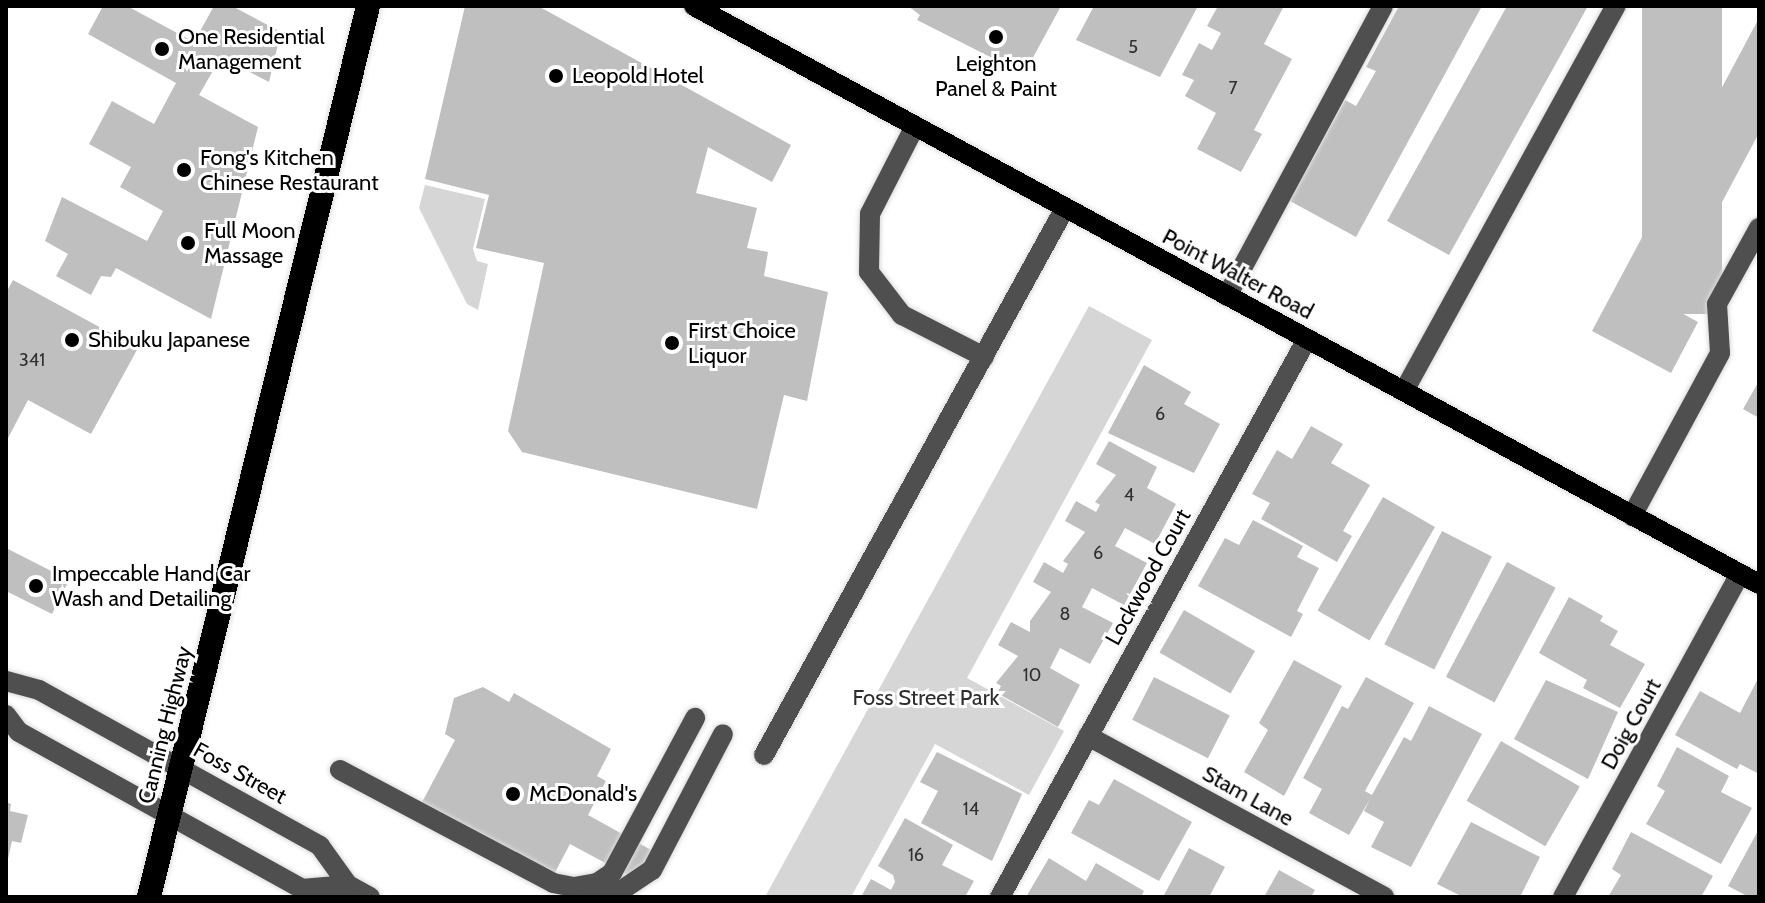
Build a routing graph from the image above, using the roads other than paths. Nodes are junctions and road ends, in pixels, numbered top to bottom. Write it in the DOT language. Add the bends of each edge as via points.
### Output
graph roads {
  1 [pos="368,6"];
  2 [pos="694,6"];
  3 [pos="1383,6"];
  4 [pos="1616,6"];
  5 [pos="915,126"];
  6 [pos="1065,208"];
  7 [pos="1759,228"];
  8 [pos="1227,296"];
  9 [pos="1307,339"];
  10 [pos="984,357"];
  11 [pos="1404,391"];
  12 [pos="1632,516"];
  13 [pos="1740,574"];
  14 [pos="1759,584"];
  15 [pos="6,681"];
  16 [pos="6,715"];
  17 [pos="695,718"];
  18 [pos="723,734"];
  19 [pos="1088,736"];
  20 [pos="764,755"];
  21 [pos="181,768"];
  22 [pos="340,770"];
  23 [pos="169,818"];
  24 [pos="348,885"];
  25 [pos="574,887"];
  26 [pos="149,897"];
  27 [pos="370,897"];
  28 [pos="1000,897"];
  29 [pos="1384,897"];
  30 [pos="1563,897"];
  1 -- 21 [label="highway, Canning Highway"];
  2 -- 5 [label="main road, Point Walter Road"];
  3 -- 8 [label="street"];
  4 -- 11 [label="street"];
  5 -- 6 [label="main road, Point Walter Road"];
  5 -- 10 [label="street" via="870,214 869,272 902,315"];
  6 -- 8 [label="main road, Point Walter Road"];
  6 -- 10 [label="street"];
  7 -- 12 [label="street" via="1717,304 1720,353"];
  8 -- 9 [label="main road, Point Walter Road"];
  9 -- 11 [label="main road, Point Walter Road"];
  9 -- 19 [label="street, Lockwood Court"];
  10 -- 20 [label="street"];
  11 -- 12 [label="main road, Point Walter Road"];
  12 -- 13 [label="main road, Point Walter Road"];
  13 -- 14 [label="main road, Point Walter Road"];
  13 -- 30 [label="street, Doig Court"];
  15 -- 21 [label="street, Foss Street" via="39,690"];
  16 -- 23 [label="street" via="19,732"];
  17 -- 25 [label="street" via="612,873 597,883"];
  18 -- 25 [label="street" via="652,870 619,892"];
  19 -- 28 [label="street, Lockwood Court"];
  19 -- 29 [label="street, Stam Lane"];
  21 -- 23 [label="highway, Canning Highway"];
  21 -- 24 [label="street, Foss Street" via="320,846"];
  22 -- 25 [label="street" via="553,883"];
  23 -- 24 [label="street" via="302,889"];
  23 -- 26 [label="highway, Canning Highway"];
  24 -- 27 [label="street, Foss Street"];
}
